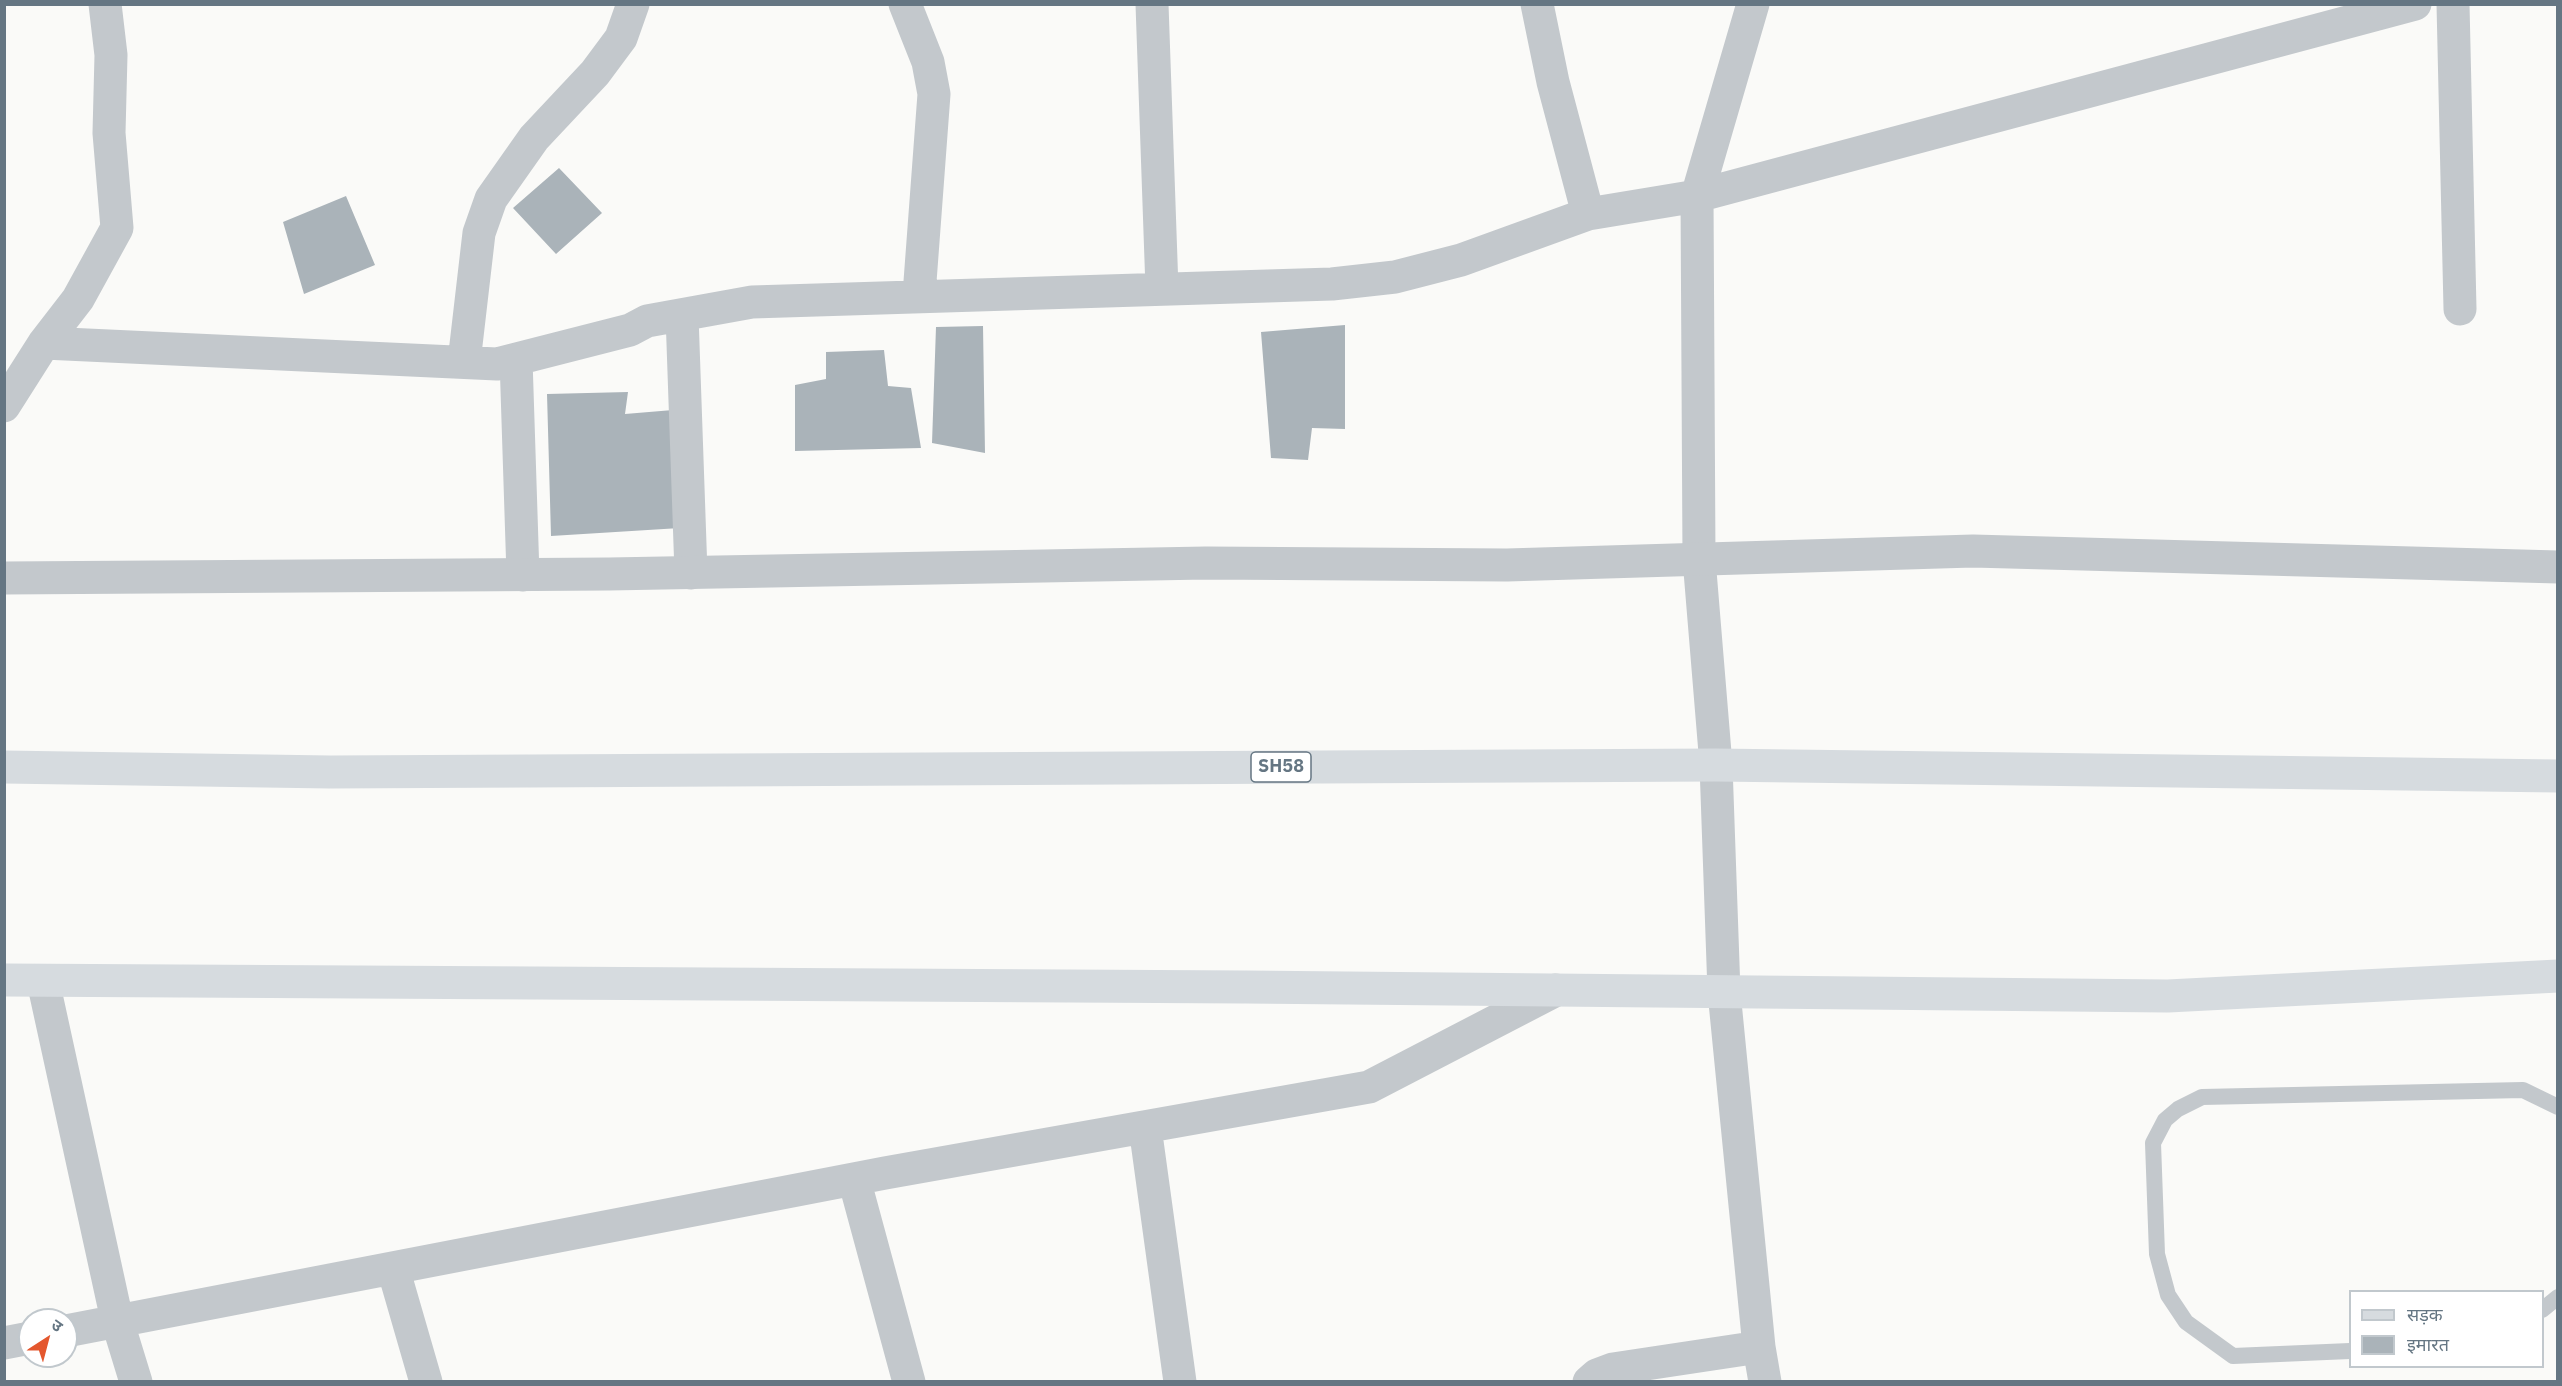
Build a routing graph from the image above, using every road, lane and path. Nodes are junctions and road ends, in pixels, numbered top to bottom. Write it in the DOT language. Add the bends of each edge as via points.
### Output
graph roads {
  1 [pos="105,4"];
  2 [pos="633,4"];
  3 [pos="905,4"];
  4 [pos="1152,4"];
  5 [pos="1537,4"];
  6 [pos="1753,4"];
  7 [pos="2415,4"];
  8 [pos="2453,4"];
  9 [pos="1697,196"];
  10 [pos="1588,213"];
  11 [pos="1162,289"];
  12 [pos="919,296"];
  13 [pos="2460,309"];
  14 [pos="682,315"];
  15 [pos="44,343"];
  16 [pos="516,359"];
  17 [pos="464,362"];
  18 [pos="4,406"];
  19 [pos="1699,559"];
  20 [pos="2558,567"];
  21 [pos="691,573"];
  22 [pos="524,574"];
  23 [pos="4,578"];
  24 [pos="1716,765"];
  25 [pos="4,767"];
  26 [pos="2558,776"];
  27 [pos="2558,976"];
  28 [pos="4,980"];
  29 [pos="43,981"];
  30 [pos="1556,990"];
  31 [pos="1724,992"];
  32 [pos="2558,1107"];
  33 [pos="1145,1127"];
  34 [pos="854,1179"];
  35 [pos="393,1268"];
  36 [pos="2558,1297"];
  37 [pos="2544,1308"];
  38 [pos="117,1320"];
  39 [pos="78,1328"];
  40 [pos="1759,1347"];
  41 [pos="2349,1351"];
  42 [pos="136,1382"];
  43 [pos="426,1382"];
  44 [pos="909,1382"];
  45 [pos="1180,1382"];
  46 [pos="1589,1382"];
  47 [pos="1765,1382"];
  1 -- 15 [label="street" via="111,55 109,133 117,228 78,299"];
  2 -- 17 [label="street" via="621,38 595,73 534,138 491,199 479,233"];
  3 -- 12 [label="street" via="928,62 934,94"];
  4 -- 11 [label="street"];
  5 -- 10 [label="street"];
  6 -- 9 [label="street"];
  7 -- 9 [label="street"];
  8 -- 13 [label="street"];
  9 -- 10 [label="street"];
  9 -- 19 [label="street"];
  10 -- 11 [label="street" via="1461,260 1395,277 1332,284"];
  11 -- 12 [label="street"];
  12 -- 14 [label="street" via="752,302"];
  14 -- 16 [label="street" via="647,321 630,330"];
  14 -- 21 [label="street"];
  15 -- 17 [label="street"];
  15 -- 18 [label="street"];
  16 -- 17 [label="street" via="497,364"];
  16 -- 22 [label="street"];
  19 -- 20 [label="street" via="1973,551"];
  19 -- 21 [label="street" via="1508,565 1194,563"];
  19 -- 24 [label="street"];
  21 -- 22 [label="street"];
  22 -- 23 [label="street"];
  24 -- 25 [label="main road, SH58" via="342,772"];
  24 -- 26 [label="main road, SH58"];
  24 -- 31 [label="street"];
  27 -- 31 [label="main road" via="2168,996"];
  28 -- 29 [label="main road"];
  29 -- 30 [label="main road"];
  29 -- 38 [label="street"];
  30 -- 31 [label="main road"];
  30 -- 33 [label="street" via="1369,1087"];
  31 -- 40 [label="street"];
  32 -- 41 [label="lane" via="2523,1090 2202,1097 2165,1120 2153,1143 2157,1254 2168,1296 2186,1322 2233,1356"];
  33 -- 34 [label="street"];
  33 -- 45 [label="street"];
  34 -- 35 [label="street"];
  34 -- 44 [label="street"];
  35 -- 38 [label="street"];
  35 -- 43 [label="street"];
  36 -- 37 [label="lane"];
  38 -- 39 [label="street"];
  38 -- 42 [label="street"];
  40 -- 46 [label="street" via="1613,1369"];
  40 -- 47 [label="street"];
}
